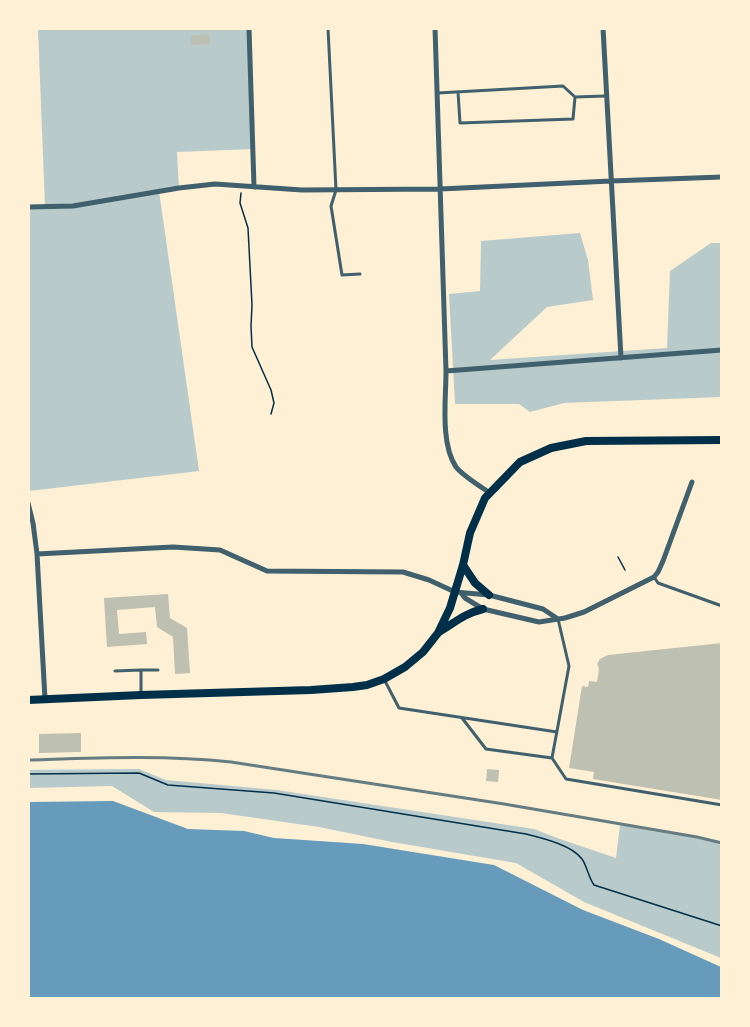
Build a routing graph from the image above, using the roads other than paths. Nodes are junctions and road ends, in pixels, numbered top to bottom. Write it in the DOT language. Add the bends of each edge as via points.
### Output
graph roads {
  1 [pos="249,28"];
  2 [pos="328,28"];
  3 [pos="435,28"];
  4 [pos="603,28"];
  5 [pos="458,92"];
  6 [pos="437,93"];
  7 [pos="605,96"];
  8 [pos="575,97"];
  9 [pos="722,177"];
  10 [pos="611,181"];
  11 [pos="254,187"];
  12 [pos="440,189"];
  13 [pos="336,190"];
  14 [pos="28,207"];
  15 [pos="360,274"];
  16 [pos="722,350"];
  17 [pos="621,358"];
  18 [pos="446,371"];
  19 [pos="722,440"];
  20 [pos="693,482"];
  21 [pos="490,493"];
  22 [pos="28,503"];
  23 [pos="37,554"];
  24 [pos="463,565"];
  25 [pos="654,577"];
  26 [pos="458,593"];
  27 [pos="489,595"];
  28 [pos="722,606"];
  29 [pos="483,609"];
  30 [pos="558,619"];
  31 [pos="438,633"];
  32 [pos="141,670"];
  33 [pos="158,670"];
  34 [pos="115,671"];
  35 [pos="384,679"];
  36 [pos="141,695"];
  37 [pos="45,699"];
  38 [pos="28,700"];
  39 [pos="462,718"];
  40 [pos="557,732"];
  41 [pos="552,758"];
  42 [pos="722,805"];
  1 -- 11 [label="street"];
  2 -- 13 [label="lane"];
  3 -- 6 [label="street"];
  4 -- 7 [label="street"];
  5 -- 6 [label="lane"];
  5 -- 8 [label="lane" via="563,86"];
  5 -- 8 [label="lane" via="460,123 573,119"];
  6 -- 12 [label="street"];
  7 -- 8 [label="lane"];
  7 -- 10 [label="street"];
  9 -- 10 [label="street"];
  10 -- 12 [label="street"];
  10 -- 17 [label="street"];
  11 -- 13 [label="street"];
  11 -- 14 [label="street" via="215,184 73,206"];
  12 -- 13 [label="street"];
  12 -- 18 [label="street"];
  13 -- 15 [label="lane" via="331,206 342,275"];
  16 -- 17 [label="street"];
  17 -- 18 [label="street"];
  18 -- 21 [label="street" via="448,449 457,468"];
  19 -- 21 [label="main road" via="586,441 551,448 520,462"];
  20 -- 25 [label="street"];
  21 -- 24 [label="main road" via="470,533"];
  22 -- 23 [label="street"];
  23 -- 26 [label="street" via="173,547 220,550 267,571 403,572"];
  23 -- 37 [label="street"];
  24 -- 26 [label="main road"];
  24 -- 27 [label="main road"];
  25 -- 28 [label="lane" via="658,583"];
  25 -- 30 [label="street" via="584,612"];
  26 -- 27 [label="street"];
  26 -- 29 [label="street"];
  26 -- 31 [label="main road"];
  27 -- 30 [label="street" via="543,609"];
  29 -- 30 [label="street" via="539,622"];
  29 -- 31 [label="main road" via="467,613"];
  30 -- 40 [label="lane" via="569,666"];
  31 -- 35 [label="main road" via="423,652"];
  32 -- 33 [label="lane"];
  32 -- 34 [label="lane"];
  32 -- 36 [label="lane"];
  35 -- 36 [label="main road" via="328,689"];
  35 -- 39 [label="lane" via="399,708"];
  36 -- 37 [label="main road"];
  37 -- 38 [label="main road"];
  39 -- 40 [label="lane"];
  39 -- 41 [label="lane" via="486,749"];
  40 -- 41 [label="lane"];
  41 -- 42 [label="lane" via="566,779"];
}
